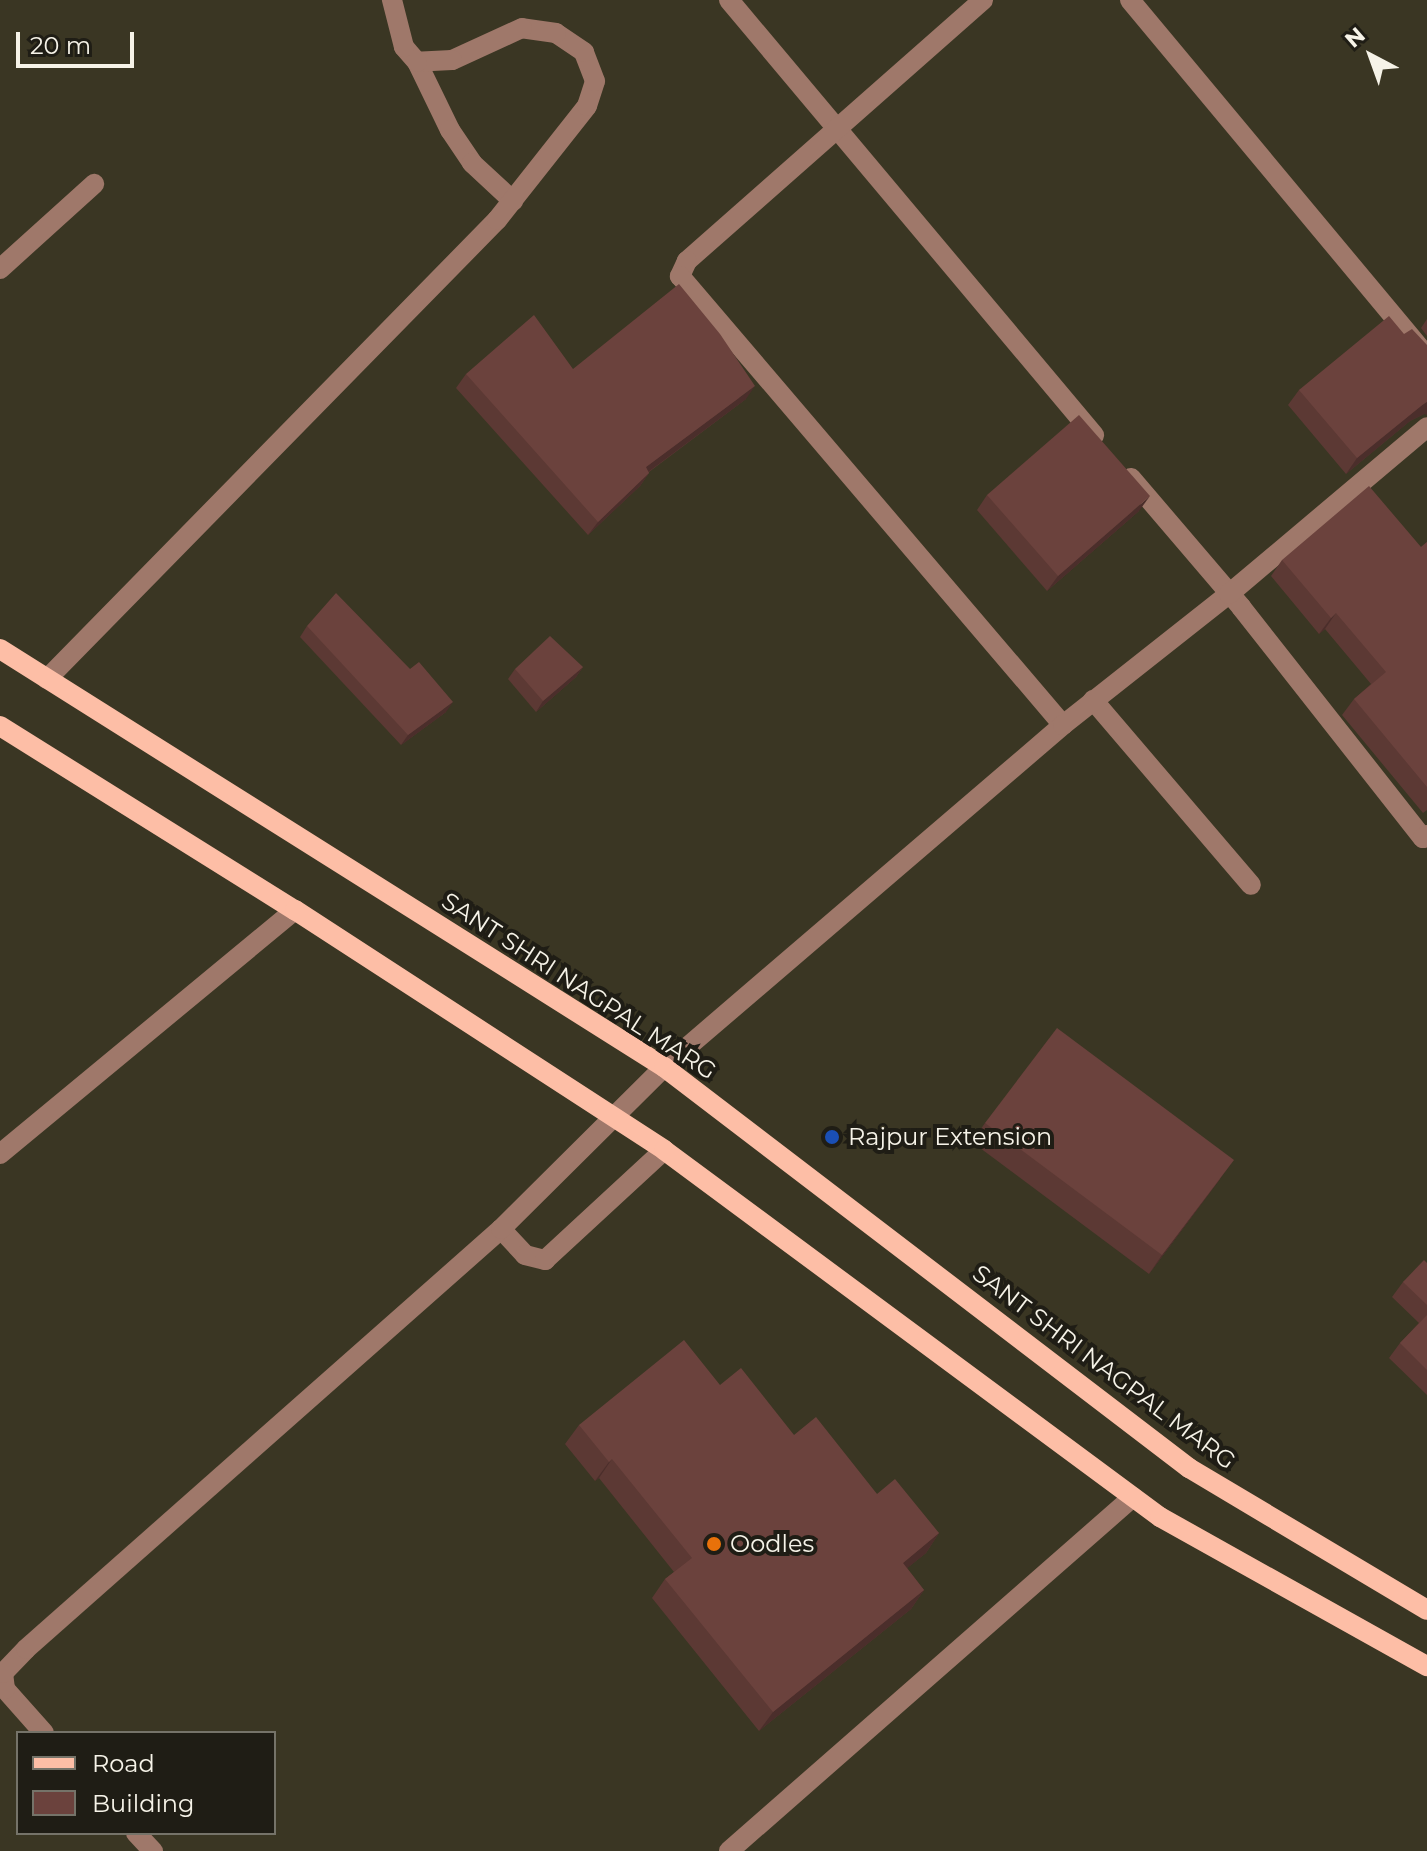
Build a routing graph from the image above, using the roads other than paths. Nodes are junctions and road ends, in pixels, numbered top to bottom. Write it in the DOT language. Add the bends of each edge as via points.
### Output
graph roads {
  1 [pos="392,0"];
  2 [pos="729,0"];
  3 [pos="983,0"];
  4 [pos="1130,0"];
  5 [pos="417,62"];
  6 [pos="834,128"];
  7 [pos="94,184"];
  8 [pos="513,201"];
  9 [pos="0,269"];
  10 [pos="1427,356"];
  11 [pos="1427,427"];
  12 [pos="1229,594"];
  13 [pos="0,649"];
  14 [pos="47,679"];
  15 [pos="1093,700"];
  16 [pos="1063,725"];
  17 [pos="1,729"];
  18 [pos="1426,839"];
  19 [pos="1251,885"];
  20 [pos="295,910"];
  21 [pos="664,1067"];
  22 [pos="613,1117"];
  23 [pos="664,1150"];
  24 [pos="0,1154"];
  25 [pos="501,1229"];
  26 [pos="1133,1497"];
  27 [pos="1427,1610"];
  28 [pos="1427,1666"];
  29 [pos="42,1731"];
  30 [pos="138,1835"];
  31 [pos="153,1851"];
  32 [pos="729,1851"];
  1 -- 5 [label="street" via="404,47"];
  2 -- 6 [label="street"];
  3 -- 6 [label="street"];
  4 -- 10 [label="street"];
  5 -- 8 [label="street" via="472,163"];
  5 -- 8 [label="street" via="452,60 522,28 556,33 584,52 595,81 587,106"];
  6 -- 12 [label="street"];
  6 -- 16 [label="street" via="687,261 680,276"];
  7 -- 9 [label="street"];
  8 -- 14 [label="street"];
  11 -- 12 [label="street"];
  12 -- 15 [label="street"];
  12 -- 18 [label="street"];
  13 -- 14 [label="main road, SANT SHRI NAGPAL MARG"];
  14 -- 21 [label="main road, SANT SHRI NAGPAL MARG"];
  15 -- 16 [label="street"];
  15 -- 19 [label="street"];
  16 -- 21 [label="street"];
  17 -- 20 [label="main road"];
  20 -- 22 [label="main road"];
  20 -- 24 [label="street"];
  21 -- 22 [label="street"];
  21 -- 27 [label="main road, SANT SHRI NAGPAL MARG" via="1189,1468"];
  22 -- 23 [label="main road"];
  22 -- 25 [label="street"];
  23 -- 25 [label="street" via="545,1260 525,1255"];
  23 -- 26 [label="main road"];
  25 -- 29 [label="street" via="3,1673 5,1689"];
  26 -- 28 [label="main road"];
  26 -- 32 [label="street"];
  30 -- 31 [label="street"];
}
